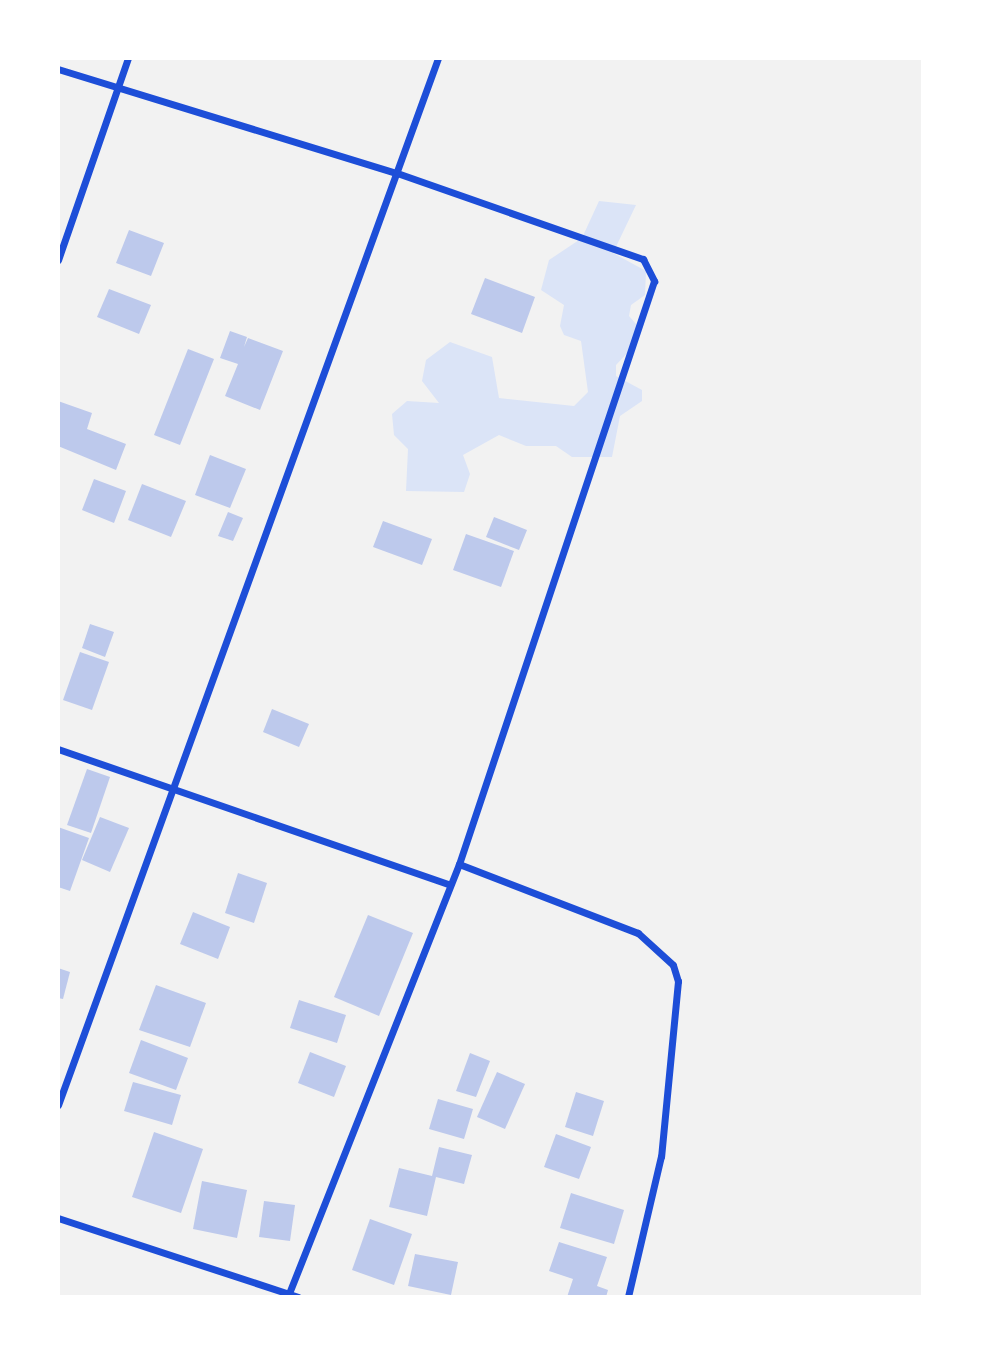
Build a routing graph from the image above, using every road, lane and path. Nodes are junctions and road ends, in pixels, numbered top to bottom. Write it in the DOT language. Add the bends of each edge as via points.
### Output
graph roads {
  1 [pos="128,58"];
  2 [pos="438,58"];
  3 [pos="58,69"];
  4 [pos="117,91"];
  5 [pos="397,173"];
  6 [pos="58,260"];
  7 [pos="58,749"];
  8 [pos="174,793"];
  9 [pos="459,864"];
  10 [pos="450,885"];
  11 [pos="58,1105"];
  12 [pos="58,1219"];
  13 [pos="294,1296"];
  14 [pos="628,1297"];
  1 -- 4 [label="street"];
  2 -- 5 [label="street"];
  3 -- 4 [label="street"];
  4 -- 5 [label="street"];
  4 -- 6 [label="street"];
  5 -- 8 [label="street"];
  5 -- 9 [label="street" via="643,259 654,281"];
  7 -- 8 [label="street"];
  8 -- 10 [label="street"];
  8 -- 11 [label="street"];
  9 -- 10 [label="street"];
  9 -- 14 [label="street" via="638,933 673,965 678,981 661,1156"];
  10 -- 13 [label="street"];
  12 -- 13 [label="street"];
}
